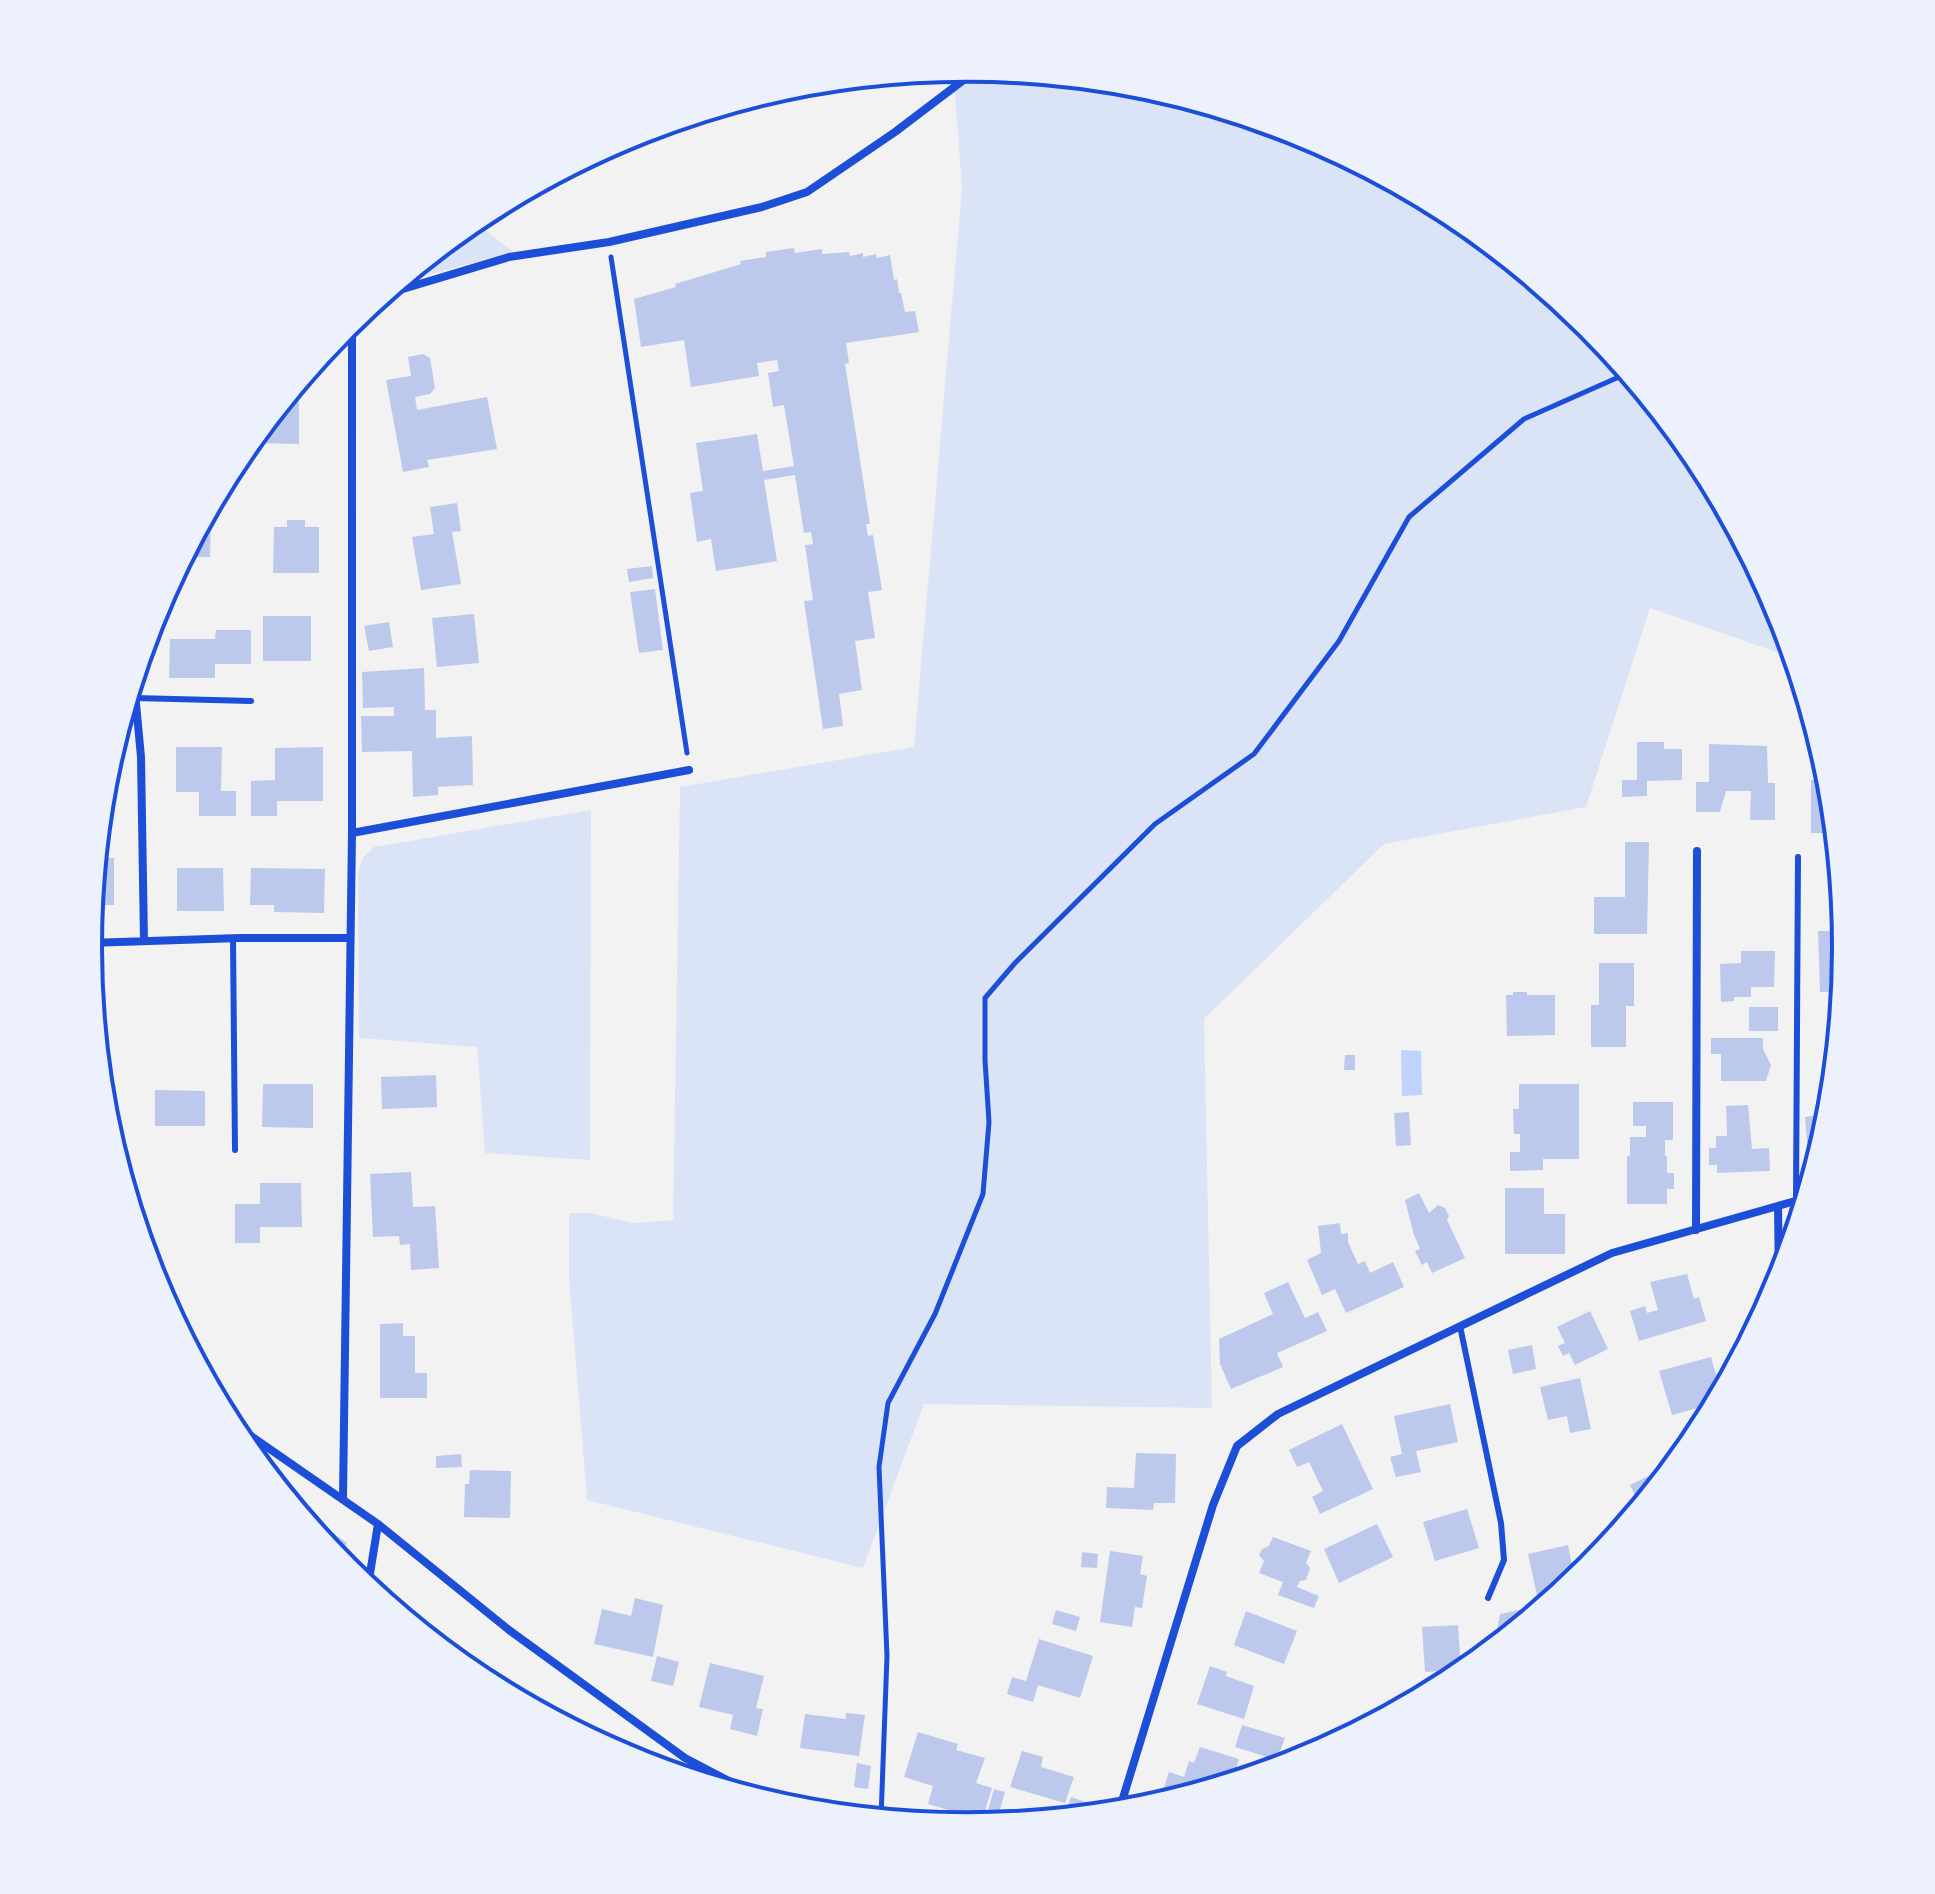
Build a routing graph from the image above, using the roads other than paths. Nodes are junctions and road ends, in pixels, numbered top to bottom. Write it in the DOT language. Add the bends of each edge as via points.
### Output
graph roads {
  1 [pos="961,82"];
  2 [pos="409,287"];
  3 [pos="352,339"];
  4 [pos="139,698"];
  5 [pos="251,701"];
  6 [pos="136,711"];
  7 [pos="689,770"];
  8 [pos="352,833"];
  9 [pos="1697,851"];
  10 [pos="1798,857"];
  11 [pos="233,938"];
  12 [pos="350,938"];
  13 [pos="144,941"];
  14 [pos="102,943"];
  15 [pos="235,1150"];
  16 [pos="1801,1178"];
  17 [pos="1794,1201"];
  18 [pos="1778,1206"];
  19 [pos="1696,1230"];
  20 [pos="1779,1247"];
  21 [pos="1460,1326"];
  22 [pos="256,1439"];
  23 [pos="343,1498"];
  24 [pos="378,1524"];
  25 [pos="370,1572"];
  26 [pos="1488,1598"];
  27 [pos="716,1774"];
  28 [pos="1123,1797"];
  1 -- 2 [label="street" via="807,192 609,242 509,257"];
  3 -- 8 [label="street"];
  4 -- 5 [label="lane"];
  6 -- 13 [label="street"];
  7 -- 8 [label="street"];
  8 -- 12 [label="street"];
  9 -- 19 [label="street"];
  10 -- 16 [label="lane"];
  11 -- 12 [label="street"];
  11 -- 13 [label="street"];
  11 -- 15 [label="lane"];
  12 -- 23 [label="street"];
  13 -- 14 [label="street"];
  17 -- 18 [label="street"];
  18 -- 19 [label="street"];
  18 -- 20 [label="street"];
  19 -- 21 [label="street" via="1612,1253"];
  21 -- 26 [label="lane" via="1501,1523 1504,1560"];
  21 -- 28 [label="street" via="1278,1414 1237,1446 1213,1505"];
  22 -- 23 [label="street"];
  23 -- 24 [label="street"];
  24 -- 25 [label="street"];
  24 -- 27 [label="street" via="509,1630 685,1758"];
}
